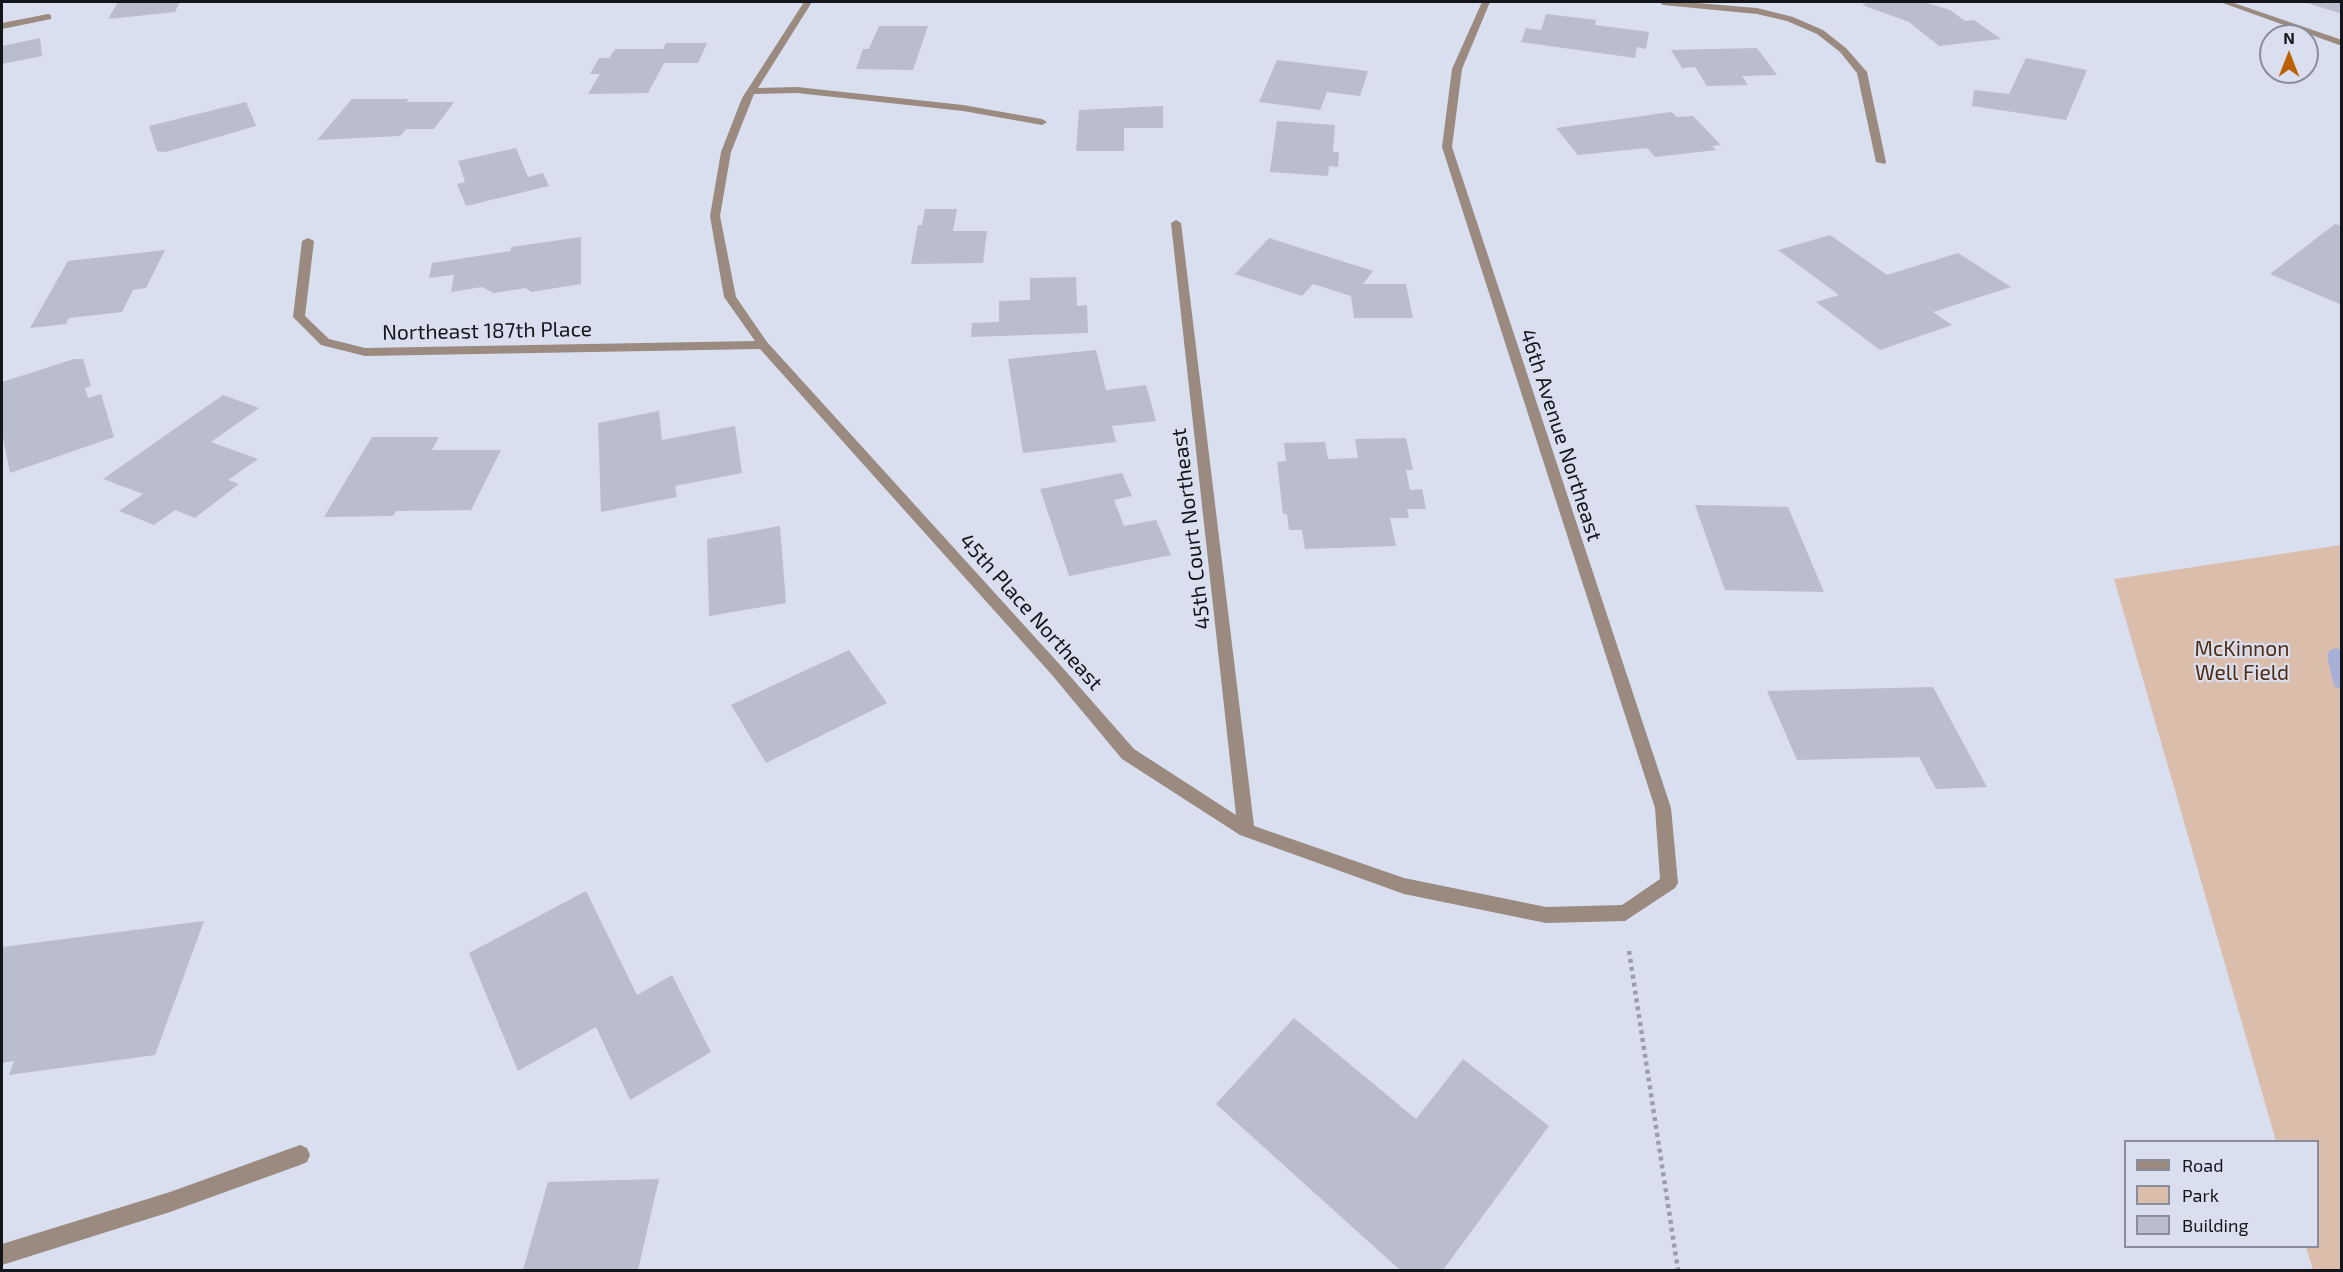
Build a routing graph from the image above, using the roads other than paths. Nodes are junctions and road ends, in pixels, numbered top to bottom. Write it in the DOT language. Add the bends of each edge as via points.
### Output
graph roads {
  1 [pos="808,2"];
  2 [pos="1486,2"];
  3 [pos="1663,2"];
  4 [pos="2224,2"];
  5 [pos="48,17"];
  6 [pos="2,26"];
  7 [pos="2342,43"];
  8 [pos="752,91"];
  9 [pos="1042,122"];
  10 [pos="1881,162"];
  11 [pos="1176,223"];
  12 [pos="308,241"];
  13 [pos="763,345"];
  14 [pos="1246,830"];
  15 [pos="1625,913"];
  16 [pos="300,1155"];
  17 [pos="2,1255"];
  1 -- 8 [label="street, 45th Place Northeast"];
  2 -- 15 [label="street, 46th Avenue Northeast" via="1457,69 1447,147 1663,808 1669,883"];
  3 -- 10 [label="street" via="1757,11 1820,32 1862,72"];
  4 -- 7 [label="street"];
  5 -- 6 [label="street"];
  8 -- 9 [label="street" via="797,90 963,108"];
  8 -- 13 [label="street, 45th Place Northeast" via="726,152 715,216 730,297"];
  11 -- 14 [label="street, 45th Court Northeast"];
  12 -- 13 [label="street, Northeast 187th Place" via="299,317 325,342 365,352"];
  13 -- 14 [label="street, 45th Place Northeast" via="1128,754"];
  14 -- 15 [label="street, 45th Place Northeast" via="1404,886 1546,915"];
  16 -- 17 [label="street" via="170,1202"];
}
